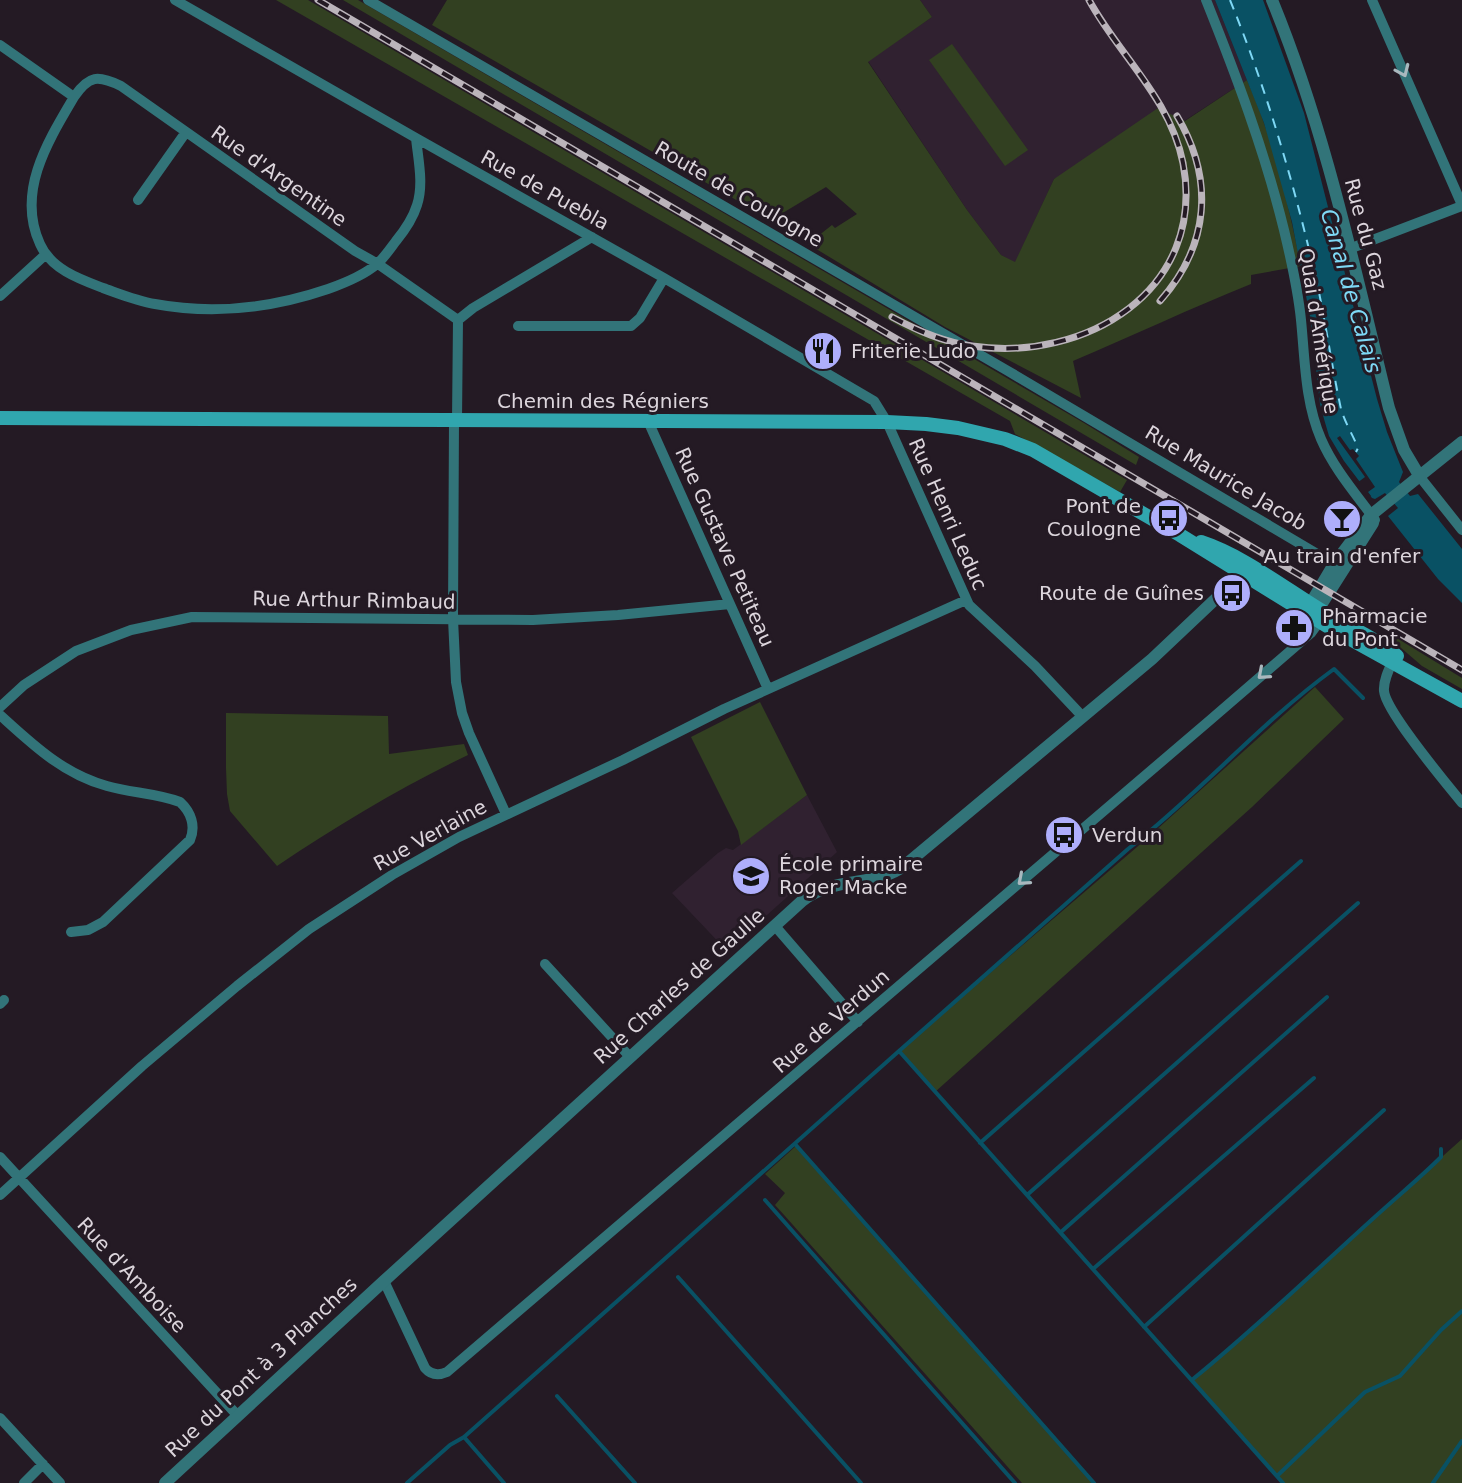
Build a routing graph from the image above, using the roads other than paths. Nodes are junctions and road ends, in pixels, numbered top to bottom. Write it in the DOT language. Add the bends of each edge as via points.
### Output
graph roads {
  1 [pos="175,0"];
  2 [pos="368,0"];
  3 [pos="1206,0"];
  4 [pos="1272,0"];
  5 [pos="1372,0"];
  6 [pos="0,45"];
  7 [pos="74,97"];
  8 [pos="186,132"];
  9 [pos="416,138"];
  10 [pos="138,200"];
  11 [pos="1462,206"];
  12 [pos="592,237"];
  13 [pos="1349,249"];
  14 [pos="45,255"];
  15 [pos="378,264"];
  16 [pos="664,278"];
  17 [pos="0,296"];
  18 [pos="458,320"];
  19 [pos="518,326"];
  20 [pos="0,418"];
  21 [pos="1091,419"];
  22 [pos="456,420"];
  23 [pos="648,421"];
  24 [pos="887,422"];
  25 [pos="1462,442"];
  26 [pos="1415,480"];
  27 [pos="1373,518"];
  28 [pos="1462,530"];
  29 [pos="1180,535"];
  30 [pos="1338,566"];
  31 [pos="1242,574"];
  32 [pos="966,600"];
  33 [pos="730,604"];
  34 [pos="1316,613"];
  35 [pos="453,619"];
  36 [pos="1394,658"];
  37 [pos="768,689"];
  38 [pos="1462,701"];
  39 [pos="0,707"];
  40 [pos="0,715"];
  41 [pos="1083,717"];
  42 [pos="1462,803"];
  43 [pos="506,814"];
  44 [pos="775,926"];
  45 [pos="71,932"];
  46 [pos="545,964"];
  47 [pos="858,1022"];
  48 [pos="630,1057"];
  49 [pos="0,1157"];
  50 [pos="18,1177"];
  51 [pos="0,1195"];
  52 [pos="384,1281"];
  53 [pos="238,1416"];
  54 [pos="0,1418"];
  55 [pos="43,1464"];
  56 [pos="24,1483"];
  57 [pos="60,1483"];
  58 [pos="165,1483"];
  1 -- 9 [label="street, Rue de Puebla"];
  2 -- 21 [label="street, Route de Coulogne"];
  3 -- 27 [label="street, Quai d'Amérique" via="1284,231 1301,316 1312,415 1334,465"];
  4 -- 13 [label="street, Rue du Gaz" via="1312,109"];
  5 -- 11 [label="street, one-way"];
  6 -- 7 [label="street"];
  7 -- 8 [label="street, Rue d'Argentine" via="90,79 108,80"];
  7 -- 14 [label="street" via="49,139 33,187 33,223"];
  8 -- 10 [label="street"];
  8 -- 15 [label="street, Rue d'Argentine"];
  9 -- 12 [label="street, Rue de Puebla"];
  9 -- 15 [label="street" via="417,206"];
  11 -- 13 [label="street"];
  12 -- 16 [label="street, Rue de Puebla"];
  12 -- 18 [label="street"];
  13 -- 26 [label="street, Rue du Gaz" via="1389,408"];
  14 -- 15 [label="street" via="70,274 126,296 164,306 212,309 295,300 342,284"];
  14 -- 17 [label="street"];
  15 -- 18 [label="street, Rue d'Argentine"];
  16 -- 19 [label="street" via="631,326"];
  16 -- 24 [label="street, Rue de Puebla" via="869,397"];
  18 -- 22 [label="street"];
  20 -- 22 [label="main road, Chemin des Régniers"];
  21 -- 30 [label="street, Rue Maurice Jacob"];
  22 -- 23 [label="main road, Chemin des Régniers"];
  22 -- 35 [label="street"];
  23 -- 24 [label="main road, Chemin des Régniers"];
  23 -- 33 [label="street, Rue Gustave Petiteau"];
  24 -- 29 [label="main road, Chemin des Régniers" via="958,428 1026,446"];
  24 -- 32 [label="street, Rue Henri Leduc"];
  25 -- 26 [label="street"];
  26 -- 27 [label="street"];
  26 -- 28 [label="street"];
  27 -- 30 [label="street"];
  29 -- 31 [label="main road, Chemin des Régniers"];
  29 -- 34 [label="main road, Chemin des Régniers" via="1224,551"];
  30 -- 34 [label="street"];
  31 -- 34 [label="main road, Chemin des Régniers"];
  31 -- 41 [label="street, Rue Charles de Gaulle"];
  32 -- 37 [label="street, Rue Verlaine"];
  32 -- 41 [label="street, Rue Henri Leduc"];
  33 -- 35 [label="street, Rue Arthur Rimbaud" via="592,617"];
  33 -- 37 [label="street, Rue Gustave Petiteau"];
  34 -- 36 [label="main road" via="1384,646"];
  34 -- 47 [label="street, Rue de Verdun, one-way" via="1311,633"];
  35 -- 39 [label="street, Rue Arthur Rimbaud" via="172,620 76,651"];
  35 -- 43 [label="street" via="462,713"];
  36 -- 38 [label="main road"];
  36 -- 42 [label="street" via="1385,696"];
  37 -- 43 [label="street, Rue Verlaine"];
  40 -- 45 [label="street" via="68,770 106,786 180,802 192,819 190,840 103,922"];
  41 -- 44 [label="street, Rue Charles de Gaulle" via="899,870 822,888"];
  43 -- 50 [label="street, Rue Verlaine" via="427,854 319,922 142,1066"];
  44 -- 47 [label="street"];
  44 -- 48 [label="street, Rue Charles de Gaulle"];
  46 -- 48 [label="street"];
  47 -- 52 [label="street, Rue de Verdun" via="447,1372 435,1375 425,1368"];
  48 -- 52 [label="street, Rue Charles de Gaulle"];
  49 -- 50 [label="street, Rue d'Amboise"];
  50 -- 51 [label="street, Rue Verlaine"];
  50 -- 53 [label="street, Rue d'Amboise"];
  52 -- 53 [label="street, Rue du Pont à 3 Planches"];
  53 -- 58 [label="street, Rue du Pont à 3 Planches"];
  54 -- 55 [label="street"];
  55 -- 56 [label="street"];
  55 -- 57 [label="street"];
}
